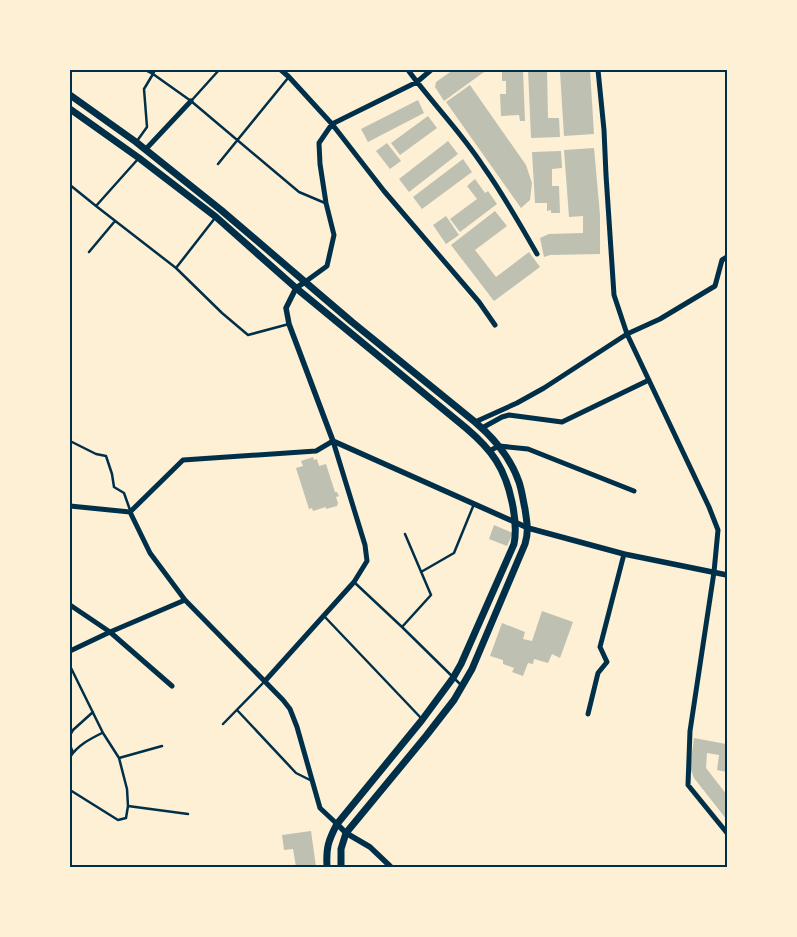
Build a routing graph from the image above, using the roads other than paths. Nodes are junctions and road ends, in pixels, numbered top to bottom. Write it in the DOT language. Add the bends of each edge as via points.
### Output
graph roads {
  1 [pos="145,70"];
  2 [pos="155,70"];
  3 [pos="219,70"];
  4 [pos="281,70"];
  5 [pos="408,70"];
  6 [pos="431,70"];
  7 [pos="598,70"];
  8 [pos="153,74"];
  9 [pos="289,77"];
  10 [pos="417,82"];
  11 [pos="70,95"];
  12 [pos="191,101"];
  13 [pos="70,109"];
  14 [pos="332,124"];
  15 [pos="238,140"];
  16 [pos="136,142"];
  17 [pos="145,150"];
  18 [pos="138,158"];
  19 [pos="218,164"];
  20 [pos="70,185"];
  21 [pos="326,203"];
  22 [pos="96,206"];
  23 [pos="216,217"];
  24 [pos="115,221"];
  25 [pos="89,252"];
  26 [pos="538,254"];
  27 [pos="727,257"];
  28 [pos="176,268"];
  29 [pos="305,282"];
  30 [pos="296,288"];
  31 [pos="289,324"];
  32 [pos="495,325"];
  33 [pos="627,334"];
  34 [pos="649,380"];
  35 [pos="476,422"];
  36 [pos="482,428"];
  37 [pos="70,441"];
  38 [pos="333,441"];
  39 [pos="498,446"];
  40 [pos="489,451"];
  41 [pos="634,491"];
  42 [pos="474,504"];
  43 [pos="70,506"];
  44 [pos="130,512"];
  45 [pos="516,523"];
  46 [pos="528,528"];
  47 [pos="405,534"];
  48 [pos="624,554"];
  49 [pos="421,572"];
  50 [pos="714,572"];
  51 [pos="727,575"];
  52 [pos="354,582"];
  53 [pos="185,600"];
  54 [pos="70,606"];
  55 [pos="324,616"];
  56 [pos="402,627"];
  57 [pos="110,632"];
  58 [pos="70,651"];
  59 [pos="70,666"];
  60 [pos="453,678"];
  61 [pos="265,681"];
  62 [pos="172,686"];
  63 [pos="462,686"];
  64 [pos="237,710"];
  65 [pos="93,712"];
  66 [pos="588,714"];
  67 [pos="422,720"];
  68 [pos="223,724"];
  69 [pos="103,733"];
  70 [pos="70,735"];
  71 [pos="70,745"];
  72 [pos="162,746"];
  73 [pos="73,753"];
  74 [pos="70,757"];
  75 [pos="120,758"];
  76 [pos="313,782"];
  77 [pos="70,790"];
  78 [pos="128,806"];
  79 [pos="188,814"];
  80 [pos="337,824"];
  81 [pos="346,833"];
  82 [pos="727,833"];
  83 [pos="327,867"];
  84 [pos="341,867"];
  85 [pos="391,867"];
  1 -- 8 [label="lane"];
  2 -- 8 [label="lane"];
  3 -- 12 [label="lane"];
  4 -- 9 [label="street"];
  5 -- 10 [label="street"];
  6 -- 10 [label="street"];
  7 -- 33 [label="street" via="614,295"];
  8 -- 12 [label="lane"];
  8 -- 16 [label="lane" via="144,89 147,127"];
  9 -- 14 [label="street"];
  9 -- 15 [label="lane"];
  10 -- 14 [label="street"];
  10 -- 26 [label="street" via="483,166"];
  11 -- 16 [label="main road"];
  12 -- 15 [label="lane"];
  12 -- 17 [label="street"];
  13 -- 18 [label="main road"];
  14 -- 21 [label="street" via="319,142"];
  14 -- 32 [label="street"];
  15 -- 19 [label="lane"];
  15 -- 21 [label="lane" via="299,192"];
  16 -- 17 [label="main road"];
  17 -- 29 [label="main road"];
  18 -- 22 [label="lane"];
  18 -- 23 [label="main road"];
  20 -- 22 [label="lane"];
  21 -- 29 [label="street" via="334,236 327,266"];
  22 -- 24 [label="lane"];
  23 -- 28 [label="lane"];
  23 -- 30 [label="main road"];
  24 -- 25 [label="lane"];
  24 -- 28 [label="lane"];
  27 -- 33 [label="street" via="722,260 715,286 660,319"];
  28 -- 31 [label="lane" via="248,335"];
  29 -- 30 [label="street"];
  29 -- 35 [label="main road"];
  30 -- 31 [label="street" via="286,308"];
  30 -- 40 [label="main road" via="466,428"];
  31 -- 38 [label="street"];
  33 -- 34 [label="street"];
  33 -- 35 [label="street" via="544,388"];
  34 -- 36 [label="street" via="562,422 510,415"];
  34 -- 50 [label="street" via="718,530"];
  35 -- 36 [label="main road"];
  36 -- 39 [label="main road"];
  37 -- 44 [label="lane" via="106,456 114,487 124,493"];
  38 -- 42 [label="street"];
  38 -- 44 [label="street" via="316,451 183,460"];
  38 -- 52 [label="street" via="366,545 367,561"];
  39 -- 40 [label="street"];
  39 -- 41 [label="street" via="528,449"];
  39 -- 46 [label="main road" via="518,481"];
  40 -- 45 [label="main road" via="507,481"];
  42 -- 45 [label="street"];
  42 -- 49 [label="lane" via="454,553"];
  43 -- 44 [label="street"];
  44 -- 53 [label="street" via="150,553"];
  45 -- 46 [label="street"];
  45 -- 60 [label="main road" via="514,544"];
  46 -- 48 [label="street"];
  46 -- 63 [label="main road" via="525,544"];
  47 -- 49 [label="lane"];
  48 -- 50 [label="street"];
  48 -- 66 [label="street" via="600,647 607,662 598,673"];
  49 -- 56 [label="lane" via="431,595"];
  50 -- 51 [label="street"];
  50 -- 82 [label="street" via="690,730 688,785"];
  52 -- 55 [label="street"];
  52 -- 56 [label="lane"];
  53 -- 57 [label="street"];
  53 -- 61 [label="street"];
  54 -- 57 [label="street"];
  55 -- 61 [label="street"];
  55 -- 67 [label="lane"];
  56 -- 60 [label="lane"];
  57 -- 58 [label="street"];
  57 -- 62 [label="street"];
  59 -- 65 [label="lane"];
  60 -- 63 [label="lane"];
  60 -- 67 [label="main road"];
  61 -- 64 [label="lane"];
  61 -- 76 [label="street" via="290,709"];
  63 -- 81 [label="main road" via="426,736"];
  64 -- 68 [label="lane"];
  64 -- 76 [label="lane" via="296,773"];
  65 -- 69 [label="lane"];
  65 -- 70 [label="lane"];
  67 -- 80 [label="main road"];
  69 -- 73 [label="lane"];
  69 -- 75 [label="lane"];
  71 -- 73 [label="lane"];
  72 -- 75 [label="lane"];
  73 -- 74 [label="lane"];
  75 -- 78 [label="lane"];
  76 -- 80 [label="street" via="320,808"];
  77 -- 78 [label="lane" via="118,820 126,818"];
  78 -- 79 [label="lane"];
  80 -- 81 [label="street"];
  80 -- 83 [label="main road" via="328,845"];
  81 -- 84 [label="main road" via="341,849"];
  81 -- 85 [label="street" via="370,847"];
}
